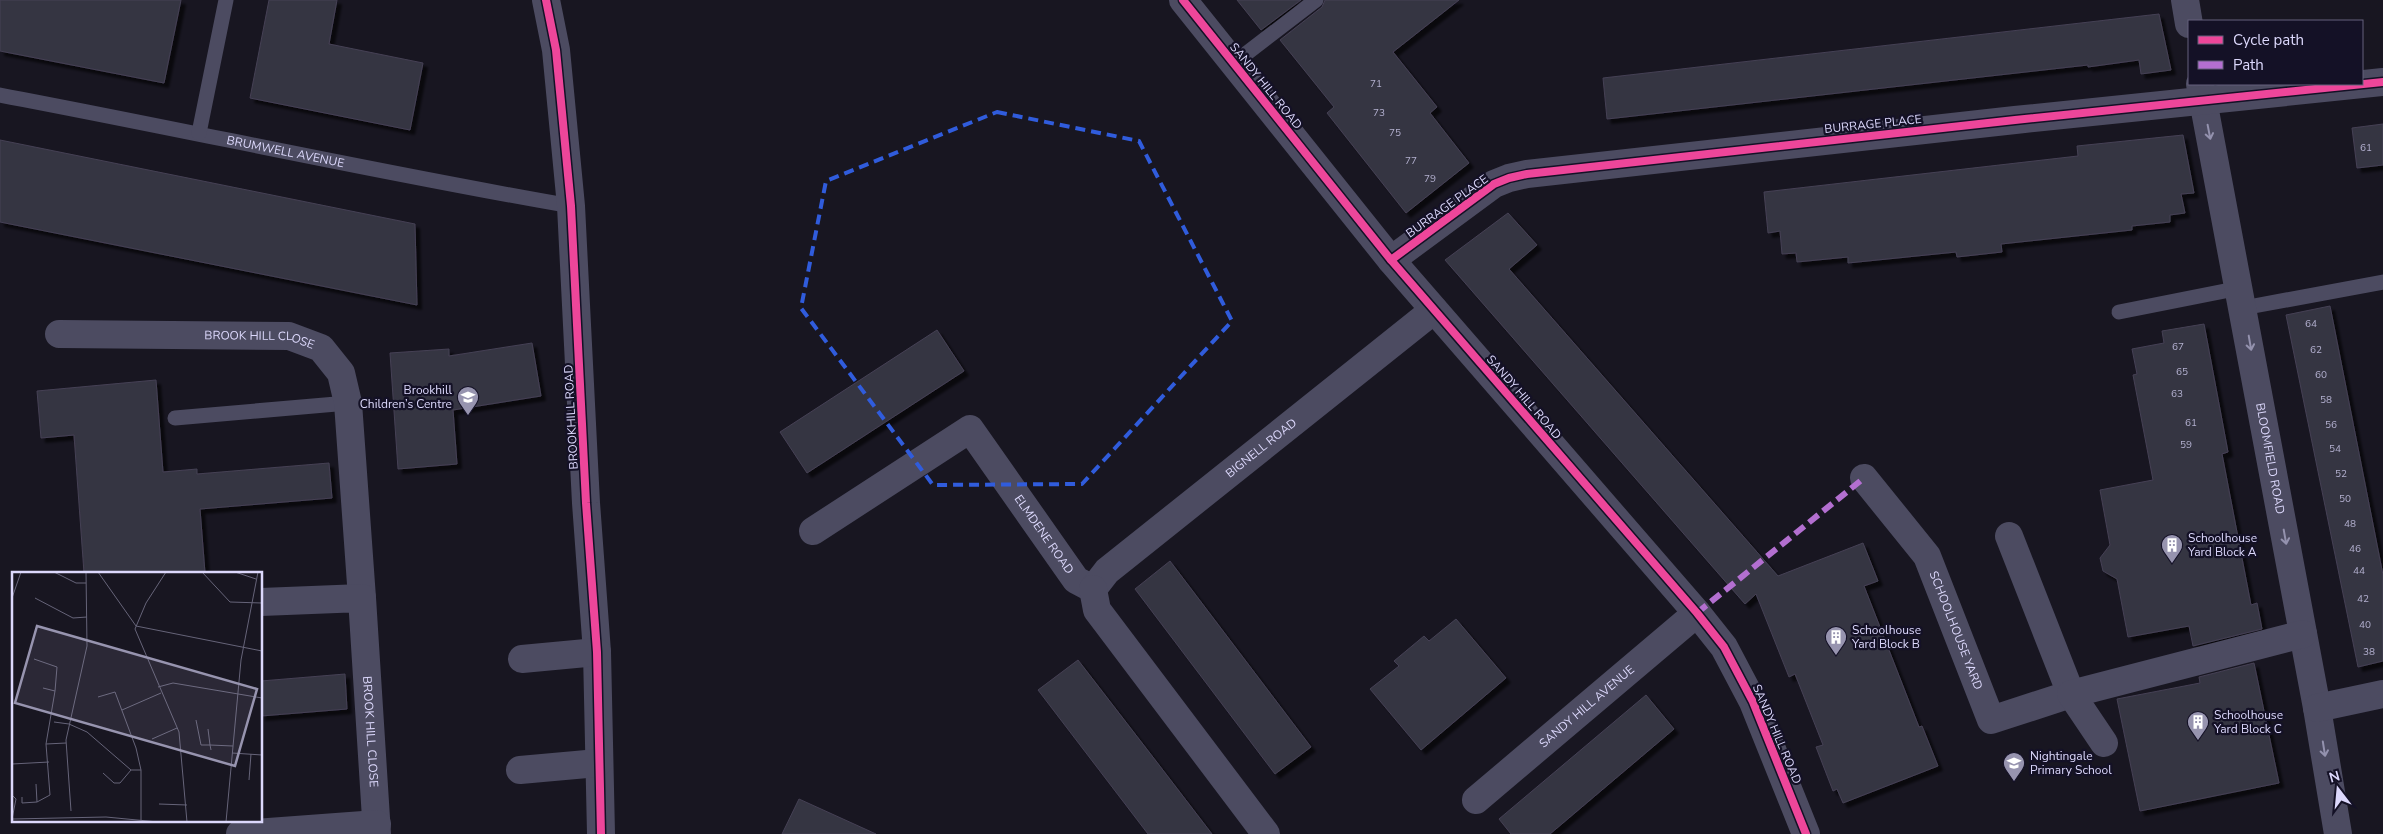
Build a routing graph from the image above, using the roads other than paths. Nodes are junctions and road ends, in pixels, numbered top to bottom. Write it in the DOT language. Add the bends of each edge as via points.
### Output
graph roads {
  1 [pos="226,0"];
  2 [pos="546,0"];
  3 [pos="1183,0"];
  4 [pos="1316,0"];
  5 [pos="2185,0"];
  6 [pos="2188,20"];
  7 [pos="1234,64"];
  8 [pos="2383,82"];
  9 [pos="2363,83"];
  10 [pos="2329,85"];
  11 [pos="2202,92"];
  12 [pos="0,95"];
  13 [pos="199,133"];
  14 [pos="571,206"];
  15 [pos="1391,260"];
  16 [pos="2383,282"];
  17 [pos="2241,298"];
  18 [pos="1434,310"];
  19 [pos="2119,312"];
  20 [pos="59,334"];
  21 [pos="348,403"];
  22 [pos="175,418"];
  23 [pos="1864,478"];
  24 [pos="813,531"];
  25 [pos="2009,536"];
  26 [pos="1093,589"];
  27 [pos="362,598"];
  28 [pos="262,602"];
  29 [pos="1697,613"];
  30 [pos="2303,634"];
  31 [pos="597,652"];
  32 [pos="522,659"];
  33 [pos="2071,694"];
  34 [pos="2383,694"];
  35 [pos="2317,708"];
  36 [pos="2104,743"];
  37 [pos="598,763"];
  38 [pos="520,770"];
  39 [pos="1476,800"];
  40 [pos="295,825"];
  41 [pos="377,829"];
  42 [pos="240,834"];
  43 [pos="601,834"];
  44 [pos="1266,834"];
  45 [pos="1806,834"];
  46 [pos="2338,834"];
  1 -- 13 [label="lane"];
  2 -- 14 [label="street, BROOKHILL ROAD" via="556,50"];
  3 -- 7 [label="street, SANDY HILL ROAD"];
  4 -- 7 [label="lane"];
  5 -- 6 [label="street"];
  7 -- 15 [label="street, SANDY HILL ROAD"];
  8 -- 9 [label="street, BURRAGE PLACE"];
  10 -- 11 [label="street, BURRAGE PLACE"];
  11 -- 15 [label="street, BURRAGE PLACE" via="1527,174 1494,184"];
  11 -- 17 [label="street, BLOOMFIELD ROAD, one-way"];
  12 -- 13 [label="lane, BRUMWELL AVENUE"];
  13 -- 14 [label="lane, BRUMWELL AVENUE" via="427,181"];
  14 -- 31 [label="street, BROOKHILL ROAD"];
  15 -- 18 [label="street, SANDY HILL ROAD"];
  16 -- 17 [label="lane"];
  17 -- 19 [label="lane"];
  17 -- 30 [label="street, BLOOMFIELD ROAD, one-way"];
  18 -- 26 [label="street, BIGNELL ROAD" via="1107,570"];
  18 -- 29 [label="street, SANDY HILL ROAD"];
  20 -- 21 [label="street, BROOK HILL CLOSE" via="289,336 321,348 341,373"];
  21 -- 22 [label="lane"];
  21 -- 27 [label="street, BROOK HILL CLOSE"];
  23 -- 33 [label="street, SCHOOLHOUSE YARD" via="1927,556 1991,720"];
  24 -- 26 [label="street, ELMDENE ROAD" via="970,429 1076,580"];
  25 -- 33 [label="street"];
  26 -- 44 [label="street" via="1097,610"];
  27 -- 28 [label="street"];
  27 -- 41 [label="street, BROOK HILL CLOSE"];
  29 -- 39 [label="street, SANDY HILL AVENUE"];
  29 -- 45 [label="street, SANDY HILL ROAD" via="1724,647 1753,702"];
  30 -- 33 [label="street, SCHOOLHOUSE YARD"];
  30 -- 35 [label="street, BLOOMFIELD ROAD"];
  31 -- 32 [label="street"];
  31 -- 37 [label="street, BROOKHILL ROAD"];
  33 -- 36 [label="street"];
  34 -- 35 [label="street"];
  35 -- 46 [label="street, BLOOMFIELD ROAD, one-way"];
  37 -- 38 [label="street"];
  37 -- 43 [label="street, BROOKHILL ROAD"];
  40 -- 41 [label="street"];
  40 -- 42 [label="street"];
}
